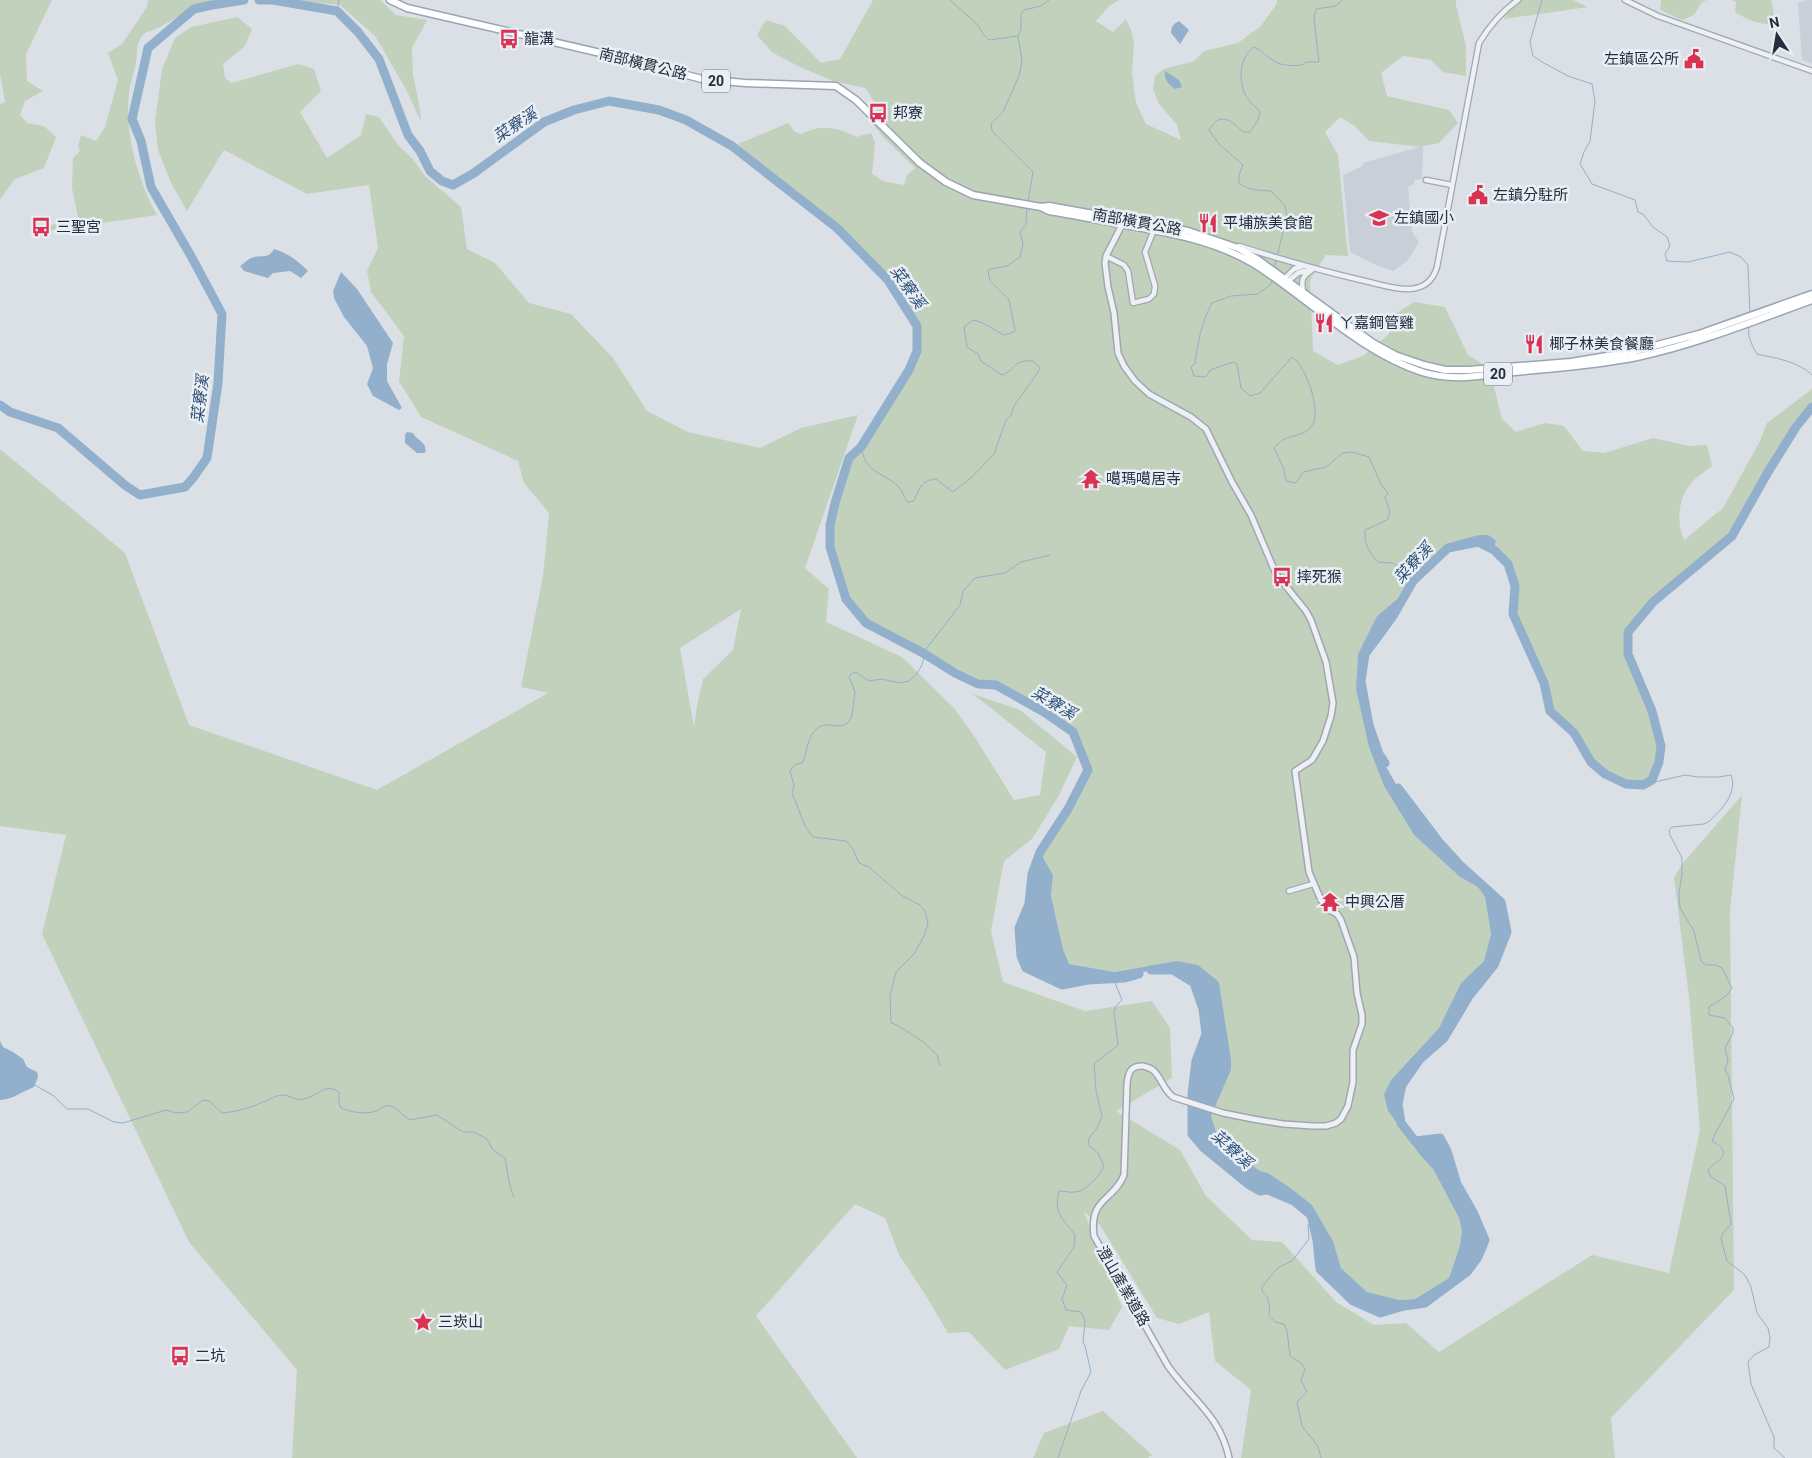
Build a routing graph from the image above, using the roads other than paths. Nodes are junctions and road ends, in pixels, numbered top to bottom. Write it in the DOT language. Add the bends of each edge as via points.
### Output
graph roads {
  1 [pos="390,0"];
  2 [pos="1518,0"];
  3 [pos="1625,0"];
  4 [pos="1812,71"];
  5 [pos="1426,180"];
  6 [pos="1452,185"];
  7 [pos="1123,222"];
  8 [pos="1154,230"];
  9 [pos="1106,256"];
  10 [pos="1256,258"];
  11 [pos="1305,265"];
  12 [pos="1316,268"];
  13 [pos="1285,282"];
  14 [pos="1303,292"];
  15 [pos="1812,294"];
  16 [pos="1812,300"];
  17 [pos="1784,307"];
  18 [pos="1350,330"];
  19 [pos="1313,884"];
  20 [pos="1289,891"];
  21 [pos="1230,1458"];
  1 -- 7 [label="main road, 南部橫貫公路 / 20" via="407,8 702,79 836,86 856,100 920,163 946,182 973,195"];
  2 -- 6 [label="street" via="1495,20 1479,43"];
  3 -- 4 [label="street" via="1658,16"];
  5 -- 6 [label="street"];
  6 -- 12 [label="street" via="1436,273 1430,282 1400,289"];
  7 -- 8 [label="main road, 南部橫貫公路 / 20"];
  7 -- 9 [label="street"];
  7 -- 10 [label="main road, 南部橫貫公路 / 20" via="1181,230 1225,243"];
  8 -- 9 [label="street" via="1145,252 1155,286 1154,294 1148,299 1133,303 1128,271 1124,265"];
  8 -- 10 [label="main road, 南部橫貫公路 / 20"];
  9 -- 19 [label="street" via="1105,270 1118,353 1124,366 1149,394 1206,429 1251,515 1276,574 1306,611 1323,651 1331,686 1331,716 1315,756 1296,771 1307,862"];
  10 -- 11 [label="street" via="1283,259"];
  10 -- 13 [label="main road, 20"];
  11 -- 12 [label="street"];
  11 -- 13 [label="street" via="1294,269"];
  12 -- 13 [label="street" via="1303,270"];
  12 -- 14 [label="street" via="1303,276"];
  13 -- 14 [label="main road, 20"];
  13 -- 18 [label="main road, 20"];
  14 -- 18 [label="main road, 20"];
  15 -- 17 [label="main road, 20"];
  16 -- 17 [label="main road, 20"];
  17 -- 18 [label="main road, 20" via="1672,348 1609,362 1452,378 1435,376 1378,353"];
  19 -- 20 [label="street"];
  19 -- 21 [label="street, 澄山產業道路" via="1326,908 1337,914 1345,929 1355,964 1362,1015 1353,1050 1353,1082 1348,1106 1341,1119 1326,1126 1283,1124 1223,1113 1173,1097 1154,1070 1133,1067 1127,1084 1124,1175 1101,1202 1093,1219 1094,1236 1168,1366 1217,1424"];
}
